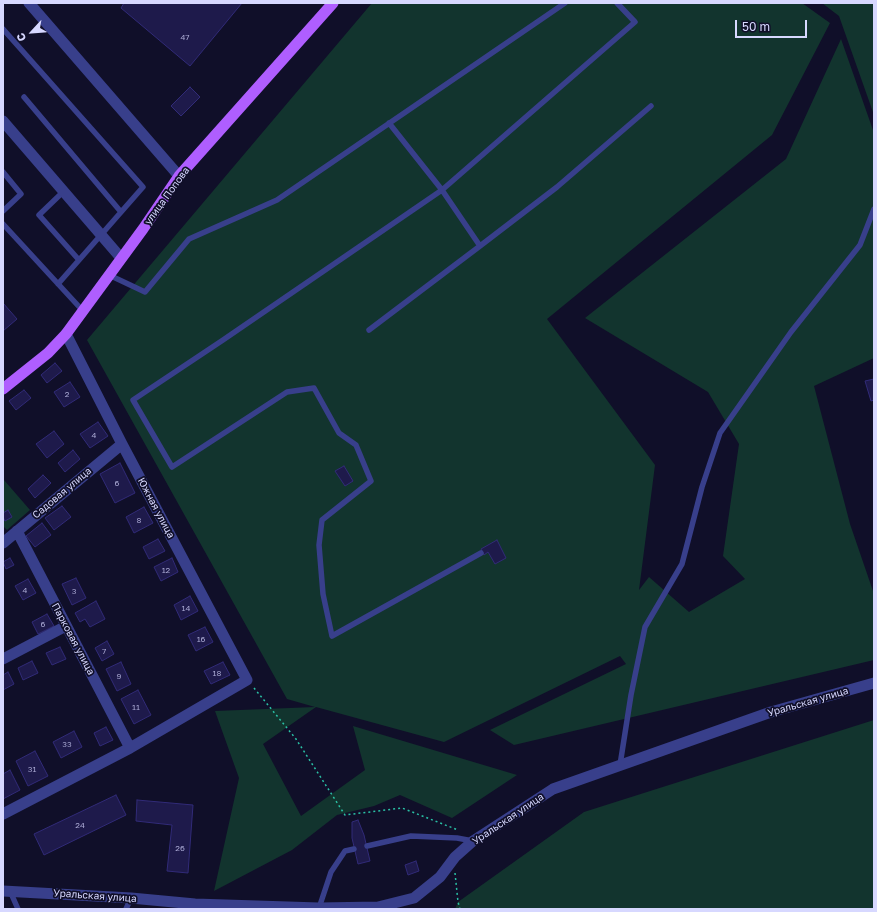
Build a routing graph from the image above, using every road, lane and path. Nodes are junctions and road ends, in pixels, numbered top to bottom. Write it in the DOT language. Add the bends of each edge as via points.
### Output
graph roads {
  1 [pos="29,3"];
  2 [pos="333,3"];
  3 [pos="564,3"];
  4 [pos="617,3"];
  5 [pos="3,29"];
  6 [pos="24,97"];
  7 [pos="651,106"];
  8 [pos="3,121"];
  9 [pos="389,123"];
  10 [pos="3,172"];
  11 [pos="179,176"];
  12 [pos="442,190"];
  13 [pos="64,191"];
  14 [pos="874,209"];
  15 [pos="3,211"];
  16 [pos="121,212"];
  17 [pos="3,224"];
  18 [pos="101,235"];
  19 [pos="480,246"];
  20 [pos="121,258"];
  21 [pos="79,260"];
  22 [pos="108,275"];
  23 [pos="58,284"];
  24 [pos="83,311"];
  25 [pos="369,330"];
  26 [pos="66,334"];
  27 [pos="3,389"];
  28 [pos="122,444"];
  29 [pos="17,531"];
  30 [pos="3,543"];
  31 [pos="481,553"];
  32 [pos="66,626"];
  33 [pos="3,659"];
  34 [pos="247,680"];
  35 [pos="874,683"];
  36 [pos="130,748"];
  37 [pos="620,765"];
  38 [pos="3,814"];
  39 [pos="457,838"];
  40 [pos="473,841"];
  41 [pos="367,846"];
  42 [pos="354,849"];
  43 [pos="455,857"];
  44 [pos="6,891"];
  45 [pos="131,898"];
  46 [pos="194,906"];
  47 [pos="255,907"];
  48 [pos="319,908"];
  49 [pos="18,909"];
  50 [pos="126,909"];
  51 [pos="460,909"];
  1 -- 11 [label="street"];
  2 -- 11 [label="main road, улица Попова"];
  3 -- 9 [label="lane"];
  4 -- 12 [label="lane" via="635,22"];
  5 -- 16 [label="lane" via="143,186"];
  6 -- 16 [label="lane"];
  7 -- 19 [label="lane" via="557,187"];
  8 -- 13 [label="street"];
  9 -- 12 [label="lane"];
  9 -- 22 [label="lane" via="277,200 189,239 145,292"];
  10 -- 15 [label="lane" via="21,194"];
  11 -- 20 [label="main road, улица Попова"];
  12 -- 19 [label="lane"];
  12 -- 31 [label="lane" via="133,400 172,467 287,392 314,388 339,433 356,445 371,481 322,520 319,545 323,594 332,636"];
  13 -- 18 [label="street"];
  13 -- 21 [label="lane" via="39,215"];
  14 -- 37 [label="lane" via="860,245 792,332 720,432 702,487 682,564 645,627"];
  16 -- 18 [label="lane"];
  17 -- 23 [label="lane"];
  18 -- 20 [label="street"];
  18 -- 21 [label="lane"];
  19 -- 25 [label="lane"];
  20 -- 22 [label="main road, улица Попова"];
  21 -- 23 [label="lane"];
  22 -- 24 [label="main road, улица Попова"];
  23 -- 24 [label="lane"];
  24 -- 26 [label="main road, улица Попова"];
  26 -- 27 [label="main road, улица Попова" via="48,353"];
  26 -- 28 [label="street, Южная улица"];
  28 -- 29 [label="street, Садовая улица"];
  28 -- 34 [label="street, Южная улица"];
  29 -- 30 [label="street, Садовая улица"];
  29 -- 32 [label="street, Парковая улица"];
  32 -- 33 [label="street"];
  32 -- 36 [label="street, Парковая улица"];
  34 -- 36 [label="street"];
  34 -- 39 [label="path" via="296,739 346,815 402,808 458,829"];
  35 -- 37 [label="street, Уральская улица" via="771,712"];
  36 -- 38 [label="street"];
  37 -- 40 [label="street, Уральская улица" via="554,789"];
  39 -- 40 [label="lane"];
  39 -- 41 [label="lane" via="412,836"];
  40 -- 43 [label="street, Уральская улица"];
  42 -- 48 [label="lane" via="345,851 331,872"];
  43 -- 48 [label="street, Уральская улица" via="440,877 414,898 378,907"];
  43 -- 51 [label="path"];
  44 -- 45 [label="street, Уральская улица"];
  44 -- 49 [label="lane"];
  45 -- 46 [label="street, Уральская улица"];
  45 -- 50 [label="lane"];
  46 -- 47 [label="street, Уральская улица"];
  47 -- 48 [label="street, Уральская улица"];
}
